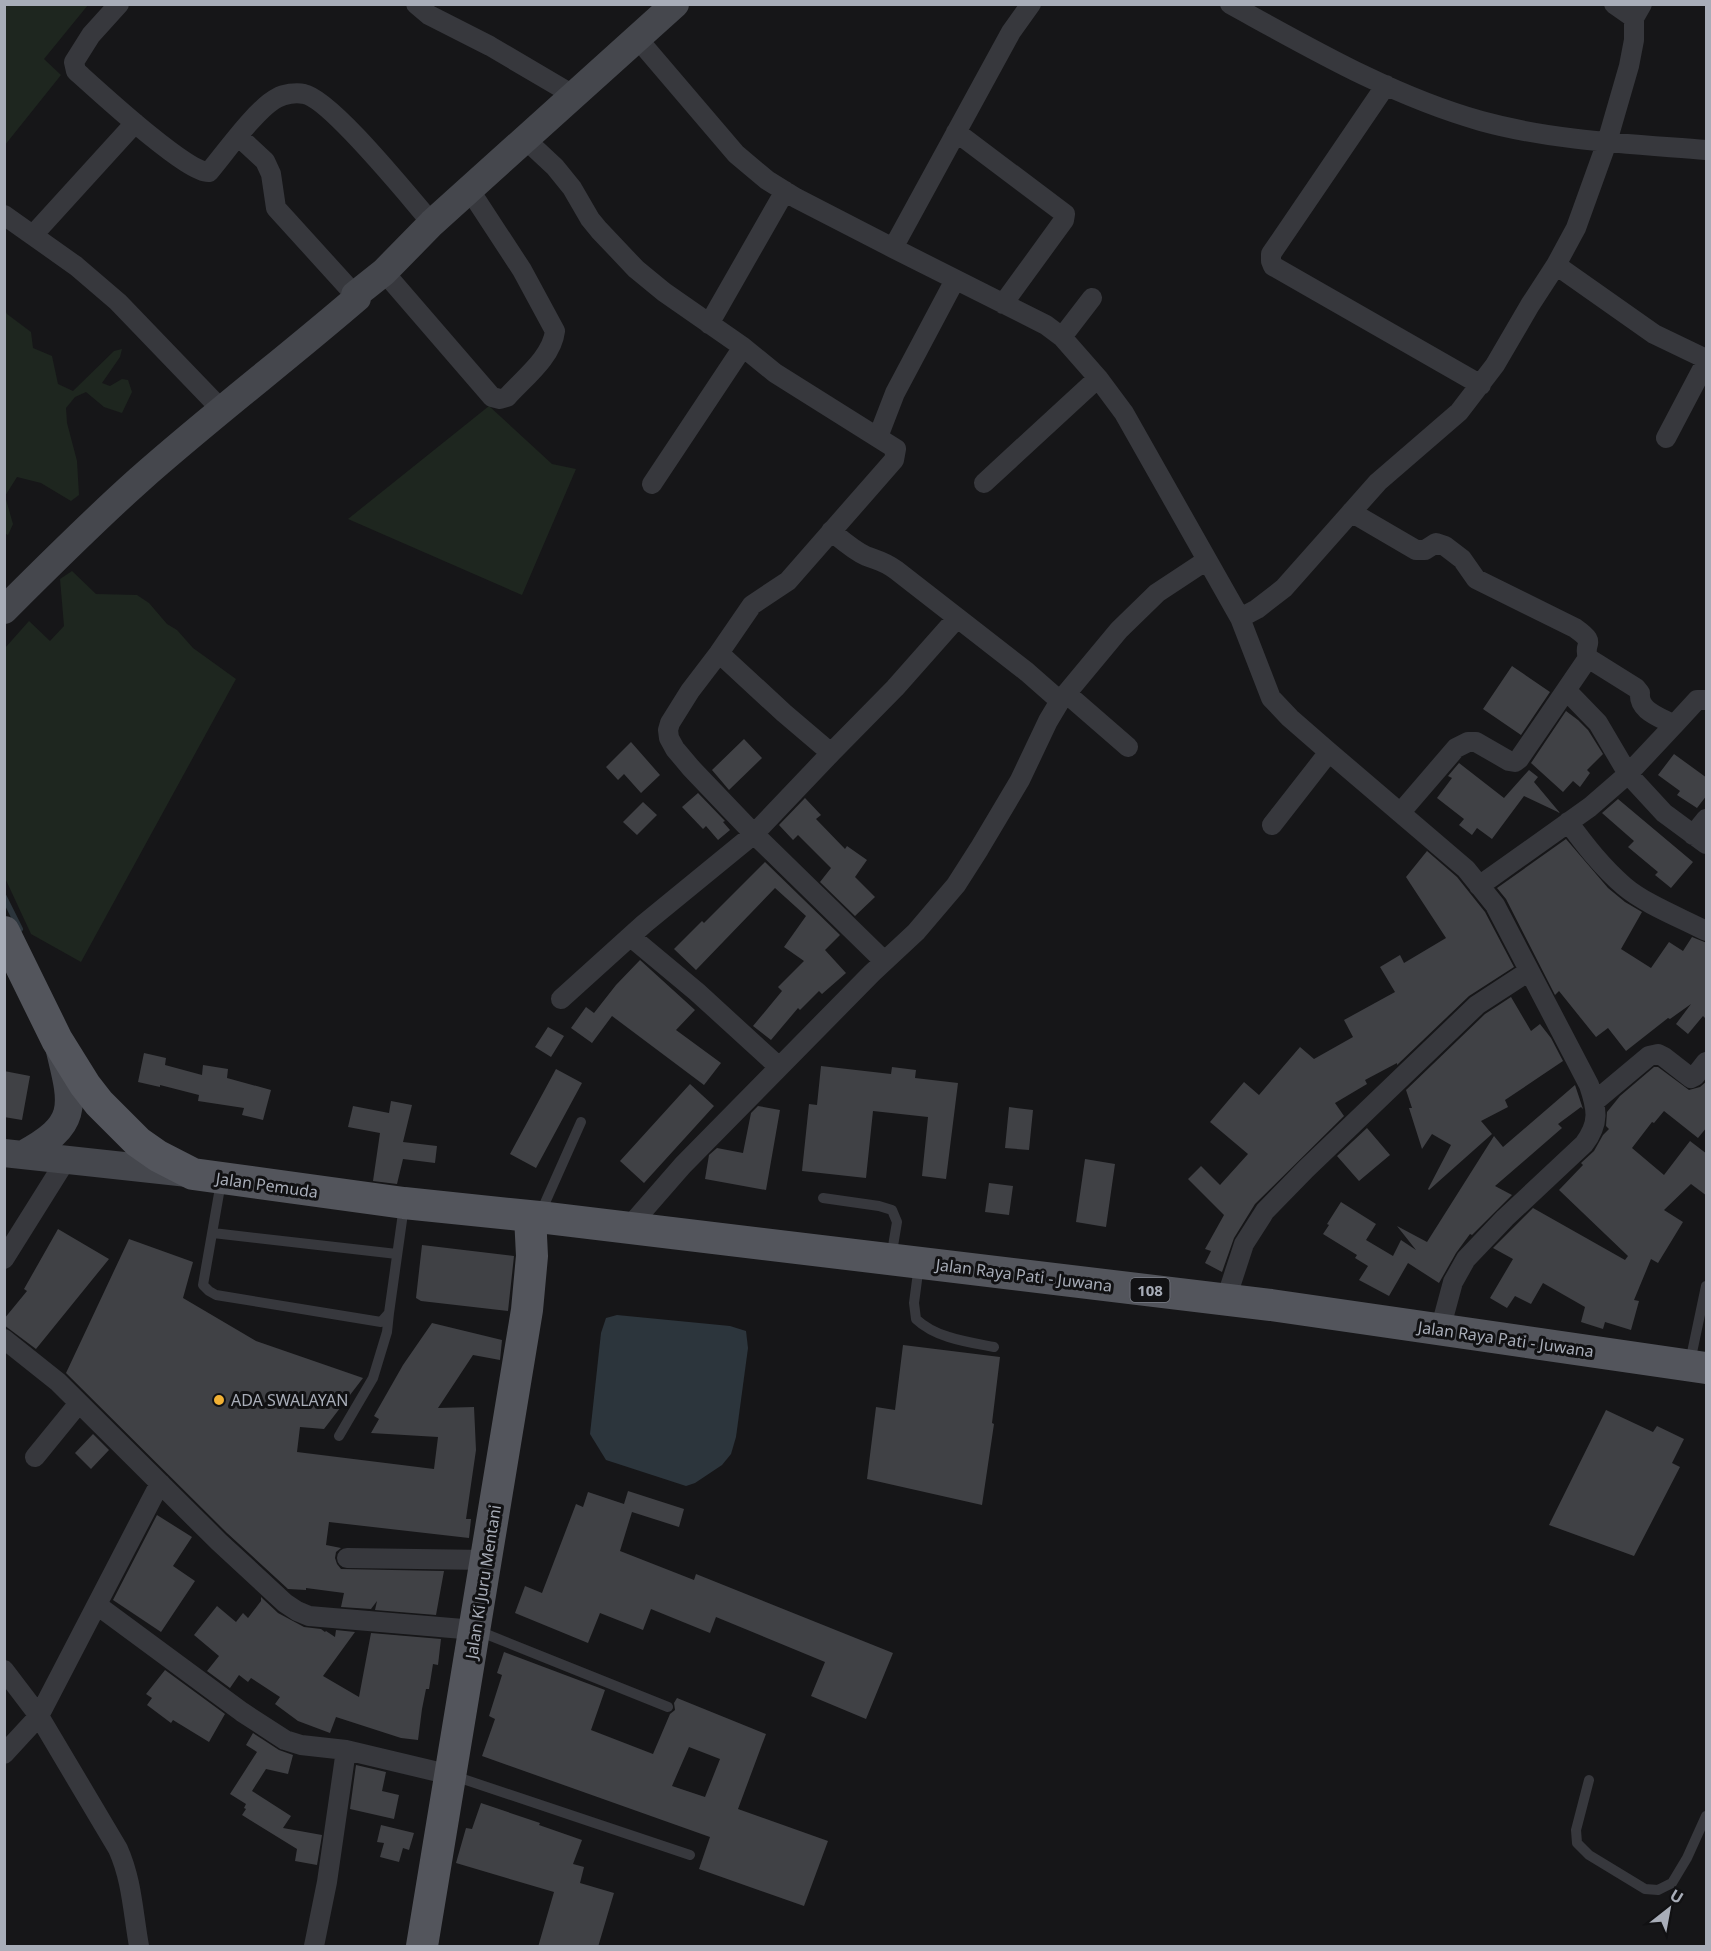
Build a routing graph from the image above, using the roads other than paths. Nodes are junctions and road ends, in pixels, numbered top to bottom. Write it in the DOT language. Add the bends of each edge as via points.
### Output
graph roads {
  1 [pos="119,4"];
  2 [pos="416,4"];
  3 [pos="675,4"];
  4 [pos="1031,4"];
  5 [pos="1230,4"];
  6 [pos="1614,4"];
  7 [pos="1638,11"];
  8 [pos="637,39"];
  9 [pos="1386,85"];
  10 [pos="575,96"];
  11 [pos="135,123"];
  12 [pos="956,132"];
  13 [pos="239,137"];
  14 [pos="525,139"];
  15 [pos="1607,142"];
  16 [pos="1707,150"];
  17 [pos="469,189"];
  18 [pos="785,191"];
  19 [pos="4,214"];
  20 [pos="432,223"];
  21 [pos="33,235"];
  22 [pos="893,249"];
  23 [pos="1556,266"];
  24 [pos="384,272"];
  25 [pos="956,279"];
  26 [pos="355,295"];
  27 [pos="1092,298"];
  28 [pos="1003,304"];
  29 [pos="708,324"];
  30 [pos="1062,337"];
  31 [pos="743,347"];
  32 [pos="1707,361"];
  33 [pos="1098,378"];
  34 [pos="1481,386"];
  35 [pos="221,409"];
  36 [pos="878,437"];
  37 [pos="1666,438"];
  38 [pos="984,483"];
  39 [pos="652,484"];
  40 [pos="1351,512"];
  41 [pos="831,531"];
  42 [pos="1207,560"];
  43 [pos="4,610"];
  44 [pos="957,618"];
  45 [pos="1240,618"];
  46 [pos="719,653"];
  47 [pos="1588,658"];
  48 [pos="1566,690"];
  49 [pos="1064,697"];
  50 [pos="1707,700"];
  51 [pos="1674,725"];
  52 [pos="1128,747"];
  53 [pos="1329,752"];
  54 [pos="831,753"];
  55 [pos="1628,774"];
  56 [pos="1401,812"];
  57 [pos="1707,819"];
  58 [pos="1568,822"];
  59 [pos="1272,825"];
  60 [pos="754,834"];
  61 [pos="1700,839"];
  62 [pos="1479,886"];
  63 [pos="4,932"];
  64 [pos="1707,932"];
  65 [pos="631,937"];
  66 [pos="884,961"];
  67 [pos="1529,971"];
  68 [pos="561,999"];
  69 [pos="57,1040"];
  70 [pos="1707,1062"];
  71 [pos="779,1067"];
  72 [pos="1594,1102"];
  73 [pos="580,1122"];
  74 [pos="13,1154"];
  75 [pos="66,1160"];
  76 [pos="207,1176"];
  77 [pos="824,1198"];
  78 [pos="404,1203"];
  79 [pos="534,1216"];
  80 [pos="591,1224"];
  81 [pos="628,1228"];
  82 [pos="213,1233"];
  83 [pos="397,1254"];
  84 [pos="4,1259"];
  85 [pos="906,1260"];
  86 [pos="1707,1286"];
  87 [pos="1226,1299"];
  88 [pos="389,1313"];
  89 [pos="1440,1330"];
  90 [pos="4,1339"];
  91 [pos="994,1347"];
  92 [pos="1698,1366"];
  93 [pos="79,1403"];
  94 [pos="339,1436"];
  95 [pos="35,1458"];
  96 [pos="160,1483"];
  97 [pos="347,1558"];
  98 [pos="486,1560"];
  99 [pos="97,1605"];
  100 [pos="475,1630"];
  101 [pos="4,1670"];
  102 [pos="668,1707"];
  103 [pos="39,1716"];
  104 [pos="346,1750"];
  105 [pos="4,1754"];
  106 [pos="451,1775"];
  107 [pos="1589,1780"];
  108 [pos="1707,1816"];
  109 [pos="690,1855"];
  110 [pos="139,1947"];
  111 [pos="314,1947"];
  112 [pos="422,1947"];
  1 -- 11 [label="street" via="74,62 76,71"];
  2 -- 10 [label="street" via="429,15"];
  3 -- 8 [label="street"];
  4 -- 12 [label="street" via="1011,32"];
  5 -- 9 [label="street"];
  6 -- 7 [label="street"];
  7 -- 15 [label="street" via="1629,66"];
  8 -- 10 [label="street"];
  8 -- 18 [label="street" via="736,154"];
  9 -- 15 [label="street" via="1480,121"];
  9 -- 34 [label="street" via="1270,261"];
  10 -- 14 [label="street"];
  11 -- 13 [label="street" via="205,173"];
  11 -- 21 [label="street"];
  12 -- 22 [label="street"];
  12 -- 28 [label="street" via="1066,215"];
  13 -- 20 [label="street" via="263,108 277,98 304,94 333,113 357,137"];
  13 -- 26 [label="street" via="265,161 276,208"];
  14 -- 17 [label="street"];
  14 -- 29 [label="street" via="555,167 614,247 636,269"];
  15 -- 16 [label="street"];
  15 -- 23 [label="street" via="1576,228"];
  17 -- 20 [label="street"];
  17 -- 24 [label="street" via="522,270 555,331 549,351 507,397 492,397"];
  18 -- 22 [label="street"];
  18 -- 29 [label="street"];
  19 -- 21 [label="street"];
  20 -- 24 [label="street"];
  21 -- 35 [label="street" via="118,302"];
  22 -- 25 [label="street"];
  23 -- 32 [label="street" via="1654,334"];
  23 -- 34 [label="street"];
  24 -- 26 [label="street"];
  25 -- 28 [label="street"];
  25 -- 36 [label="street" via="895,393"];
  26 -- 35 [label="street" via="357,298"];
  27 -- 30 [label="street"];
  28 -- 30 [label="street"];
  29 -- 31 [label="street"];
  30 -- 33 [label="street"];
  31 -- 36 [label="street" via="775,373"];
  31 -- 39 [label="street"];
  32 -- 37 [label="street"];
  33 -- 38 [label="street"];
  33 -- 42 [label="street" via="1129,422"];
  34 -- 40 [label="street" via="1459,412 1378,482"];
  35 -- 43 [label="street" via="138,481"];
  36 -- 41 [label="street" via="896,449 894,460"];
  40 -- 45 [label="street" via="1284,588"];
  40 -- 47 [label="street" via="1416,550 1436,543 1445,546 1462,559 1476,579 1586,636"];
  41 -- 44 [label="street" via="867,557 883,561"];
  41 -- 46 [label="street" via="788,581 752,605"];
  42 -- 45 [label="street"];
  42 -- 49 [label="street" via="1157,593 1126,623"];
  44 -- 49 [label="street"];
  44 -- 54 [label="street"];
  45 -- 53 [label="street" via="1271,698"];
  46 -- 54 [label="street"];
  46 -- 60 [label="street" via="670,723 669,738"];
  47 -- 48 [label="street"];
  47 -- 51 [label="street" via="1636,688 1643,708"];
  48 -- 55 [label="street" via="1598,723"];
  48 -- 56 [label="street" via="1515,762 1476,742 1465,743 1456,748"];
  49 -- 52 [label="street"];
  49 -- 66 [label="street" via="1020,780 956,885 916,932"];
  50 -- 51 [label="street" via="1697,700"];
  51 -- 55 [label="street"];
  53 -- 56 [label="street"];
  53 -- 59 [label="street"];
  54 -- 60 [label="street"];
  55 -- 58 [label="street"];
  55 -- 61 [label="street" via="1665,813"];
  56 -- 62 [label="street" via="1467,869"];
  57 -- 61 [label="street"];
  58 -- 62 [label="street"];
  58 -- 64 [label="street" via="1624,886"];
  60 -- 65 [label="street"];
  60 -- 66 [label="street"];
  62 -- 67 [label="street" via="1495,905"];
  63 -- 69 [label="main road"];
  65 -- 68 [label="street"];
  65 -- 71 [label="street"];
  66 -- 71 [label="street"];
  67 -- 72 [label="street" via="1589,1085"];
  67 -- 87 [label="street" via="1477,1005 1265,1211 1244,1244"];
  69 -- 74 [label="street" via="69,1088 69,1107 54,1135 43,1144"];
  69 -- 76 [label="main road" via="85,1085 138,1142 158,1156"];
  70 -- 72 [label="street" via="1691,1078 1664,1057 1649,1056"];
  71 -- 81 [label="street"];
  72 -- 89 [label="street" via="1595,1125 1584,1144 1466,1259 1453,1282"];
  73 -- 79 [label="lane"];
  74 -- 75 [label="street, Jalan Pemuda"];
  75 -- 76 [label="street, Jalan Pemuda"];
  75 -- 84 [label="street"];
  76 -- 78 [label="main road, Jalan Pemuda"];
  76 -- 82 [label="lane"];
  77 -- 85 [label="lane" via="892,1210"];
  78 -- 79 [label="main road, Jalan Pemuda"];
  78 -- 83 [label="lane"];
  79 -- 80 [label="main road, Jalan Pemuda"];
  79 -- 98 [label="main road, Jalan Ki Juru Mentani" via="527,1310"];
  80 -- 81 [label="main road, Jalan Raya Pati - Juwana / 108"];
  81 -- 85 [label="main road, Jalan Raya Pati - Juwana / 108"];
  82 -- 83 [label="lane"];
  82 -- 88 [label="lane" via="203,1284 216,1295 381,1322"];
  83 -- 88 [label="lane"];
  85 -- 87 [label="main road, Jalan Raya Pati - Juwana / 108"];
  85 -- 91 [label="lane" via="916,1319 925,1328"];
  86 -- 92 [label="lane"];
  87 -- 89 [label="main road, Jalan Raya Pati - Juwana / 108"];
  88 -- 94 [label="lane" via="373,1378"];
  89 -- 92 [label="main road, Jalan Raya Pati - Juwana / 108"];
  90 -- 93 [label="street"];
  93 -- 95 [label="street"];
  93 -- 96 [label="street"];
  96 -- 99 [label="street"];
  96 -- 100 [label="street" via="227,1550 297,1611 309,1616"];
  97 -- 98 [label="street"];
  98 -- 100 [label="main road, Jalan Ki Juru Mentani"];
  99 -- 103 [label="street"];
  99 -- 104 [label="street" via="285,1740"];
  100 -- 102 [label="lane"];
  100 -- 106 [label="main road, Jalan Ki Juru Mentani"];
  101 -- 103 [label="street"];
  103 -- 105 [label="street"];
  103 -- 110 [label="street" via="126,1867"];
  104 -- 106 [label="street"];
  104 -- 111 [label="street"];
  106 -- 109 [label="lane"];
  106 -- 112 [label="main road, Jalan Ki Juru Mentani"];
  107 -- 108 [label="lane" via="1576,1830 1577,1842 1589,1855 1645,1889 1658,1890 1672,1883"];
}
